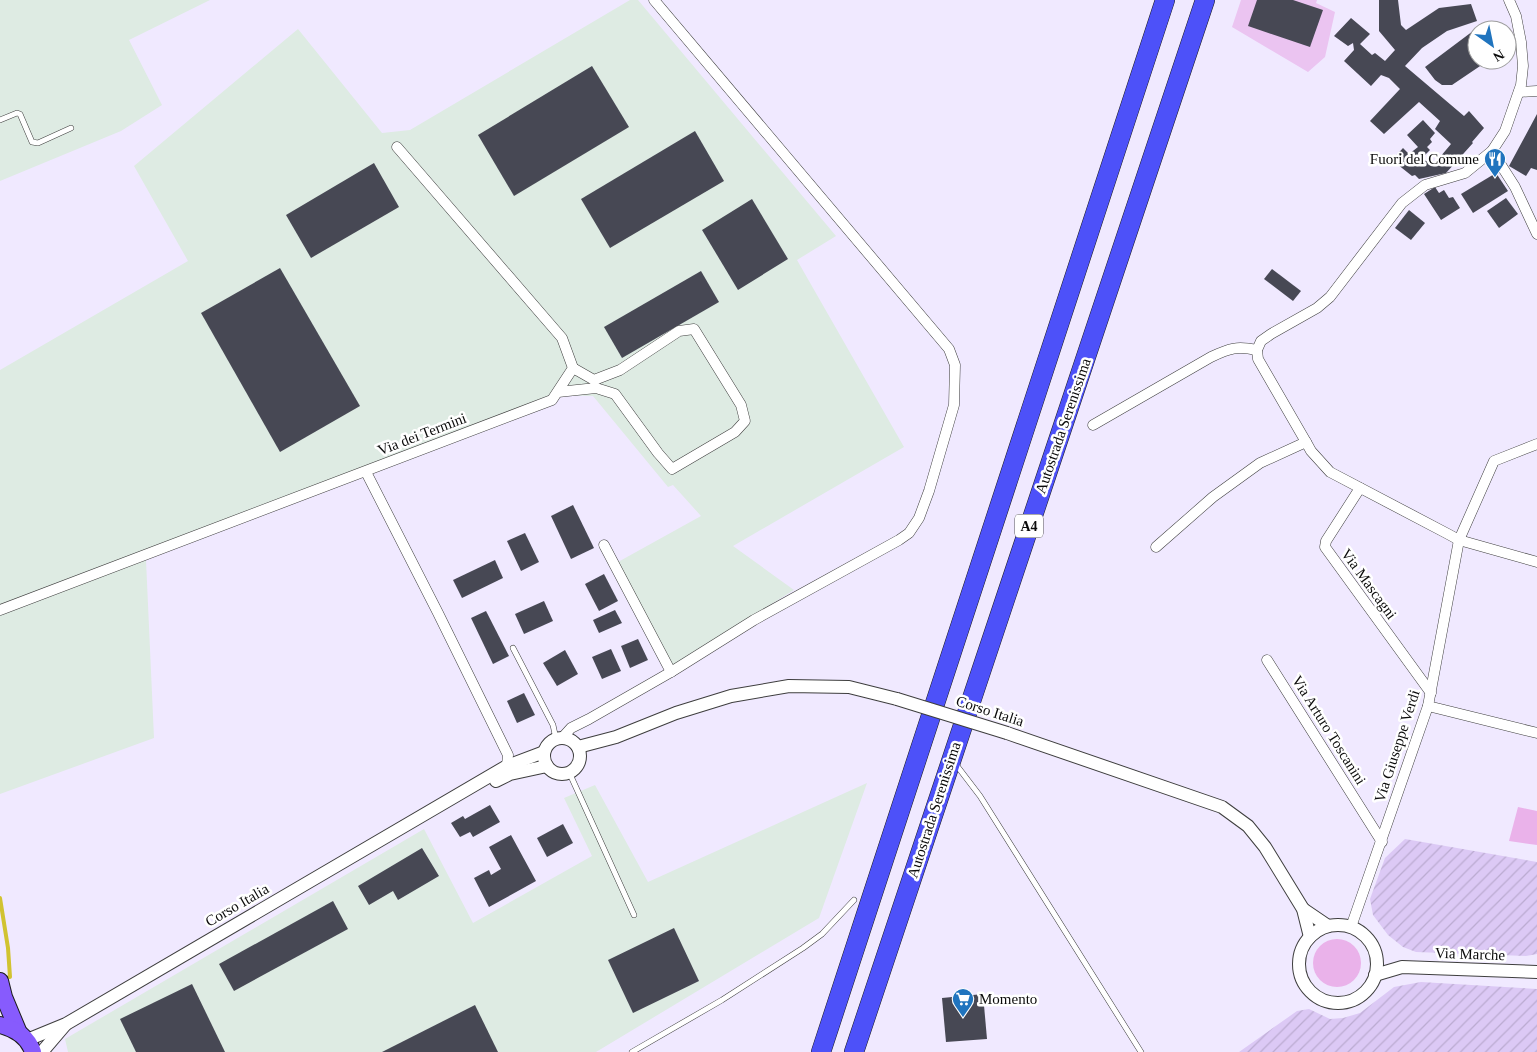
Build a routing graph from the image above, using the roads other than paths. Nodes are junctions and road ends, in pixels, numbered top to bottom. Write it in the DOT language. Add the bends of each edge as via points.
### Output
graph roads {
  1 [pos="654,0"];
  2 [pos="1165,0"];
  3 [pos="1205,0"];
  4 [pos="1509,0"];
  5 [pos="1537,91"];
  6 [pos="1519,92"];
  7 [pos="0,120"];
  8 [pos="71,128"];
  9 [pos="396,147"];
  10 [pos="1492,150"];
  11 [pos="1537,234"];
  12 [pos="1257,350"];
  13 [pos="573,368"];
  14 [pos="558,392"];
  15 [pos="1093,425"];
  16 [pos="1306,442"];
  17 [pos="1537,444"];
  18 [pos="366,472"];
  19 [pos="1360,488"];
  20 [pos="1459,540"];
  21 [pos="604,545"];
  22 [pos="1156,547"];
  23 [pos="1537,562"];
  24 [pos="0,610"];
  25 [pos="513,648"];
  26 [pos="1267,660"];
  27 [pos="671,672"];
  28 [pos="1431,693"];
  29 [pos="1428,706"];
  30 [pos="1537,733"];
  31 [pos="559,738"];
  32 [pos="544,752"];
  33 [pos="579,753"];
  34 [pos="951,759"];
  35 [pos="546,766"];
  36 [pos="509,770"];
  37 [pos="569,772"];
  38 [pos="1382,842"];
  39 [pos="854,900"];
  40 [pos="1303,909"];
  41 [pos="634,914"];
  42 [pos="1328,926"];
  43 [pos="1352,927"];
  44 [pos="1310,937"];
  45 [pos="1375,954"];
  46 [pos="1402,967"];
  47 [pos="1537,972"];
  48 [pos="1375,975"];
  49 [pos="0,981"];
  50 [pos="66,1024"];
  51 [pos="0,1025"];
  52 [pos="27,1042"];
  53 [pos="42,1052"];
  54 [pos="632,1052"];
  55 [pos="821,1052"];
  56 [pos="854,1052"];
  57 [pos="1141,1052"];
  1 -- 27 [label="street" via="949,349 955,365 954,405 929,491 919,518 909,533 754,620"];
  2 -- 55 [label="highway, Autostrada Serenissima / A4"];
  3 -- 34 [label="highway, Autostrada Serenissima / A4"];
  4 -- 6 [label="street" via="1521,42 1523,66"];
  5 -- 6 [label="street"];
  6 -- 10 [label="street" via="1505,131"];
  7 -- 8 [label="lane" via="20,114 32,142 38,143"];
  9 -- 13 [label="street" via="562,338"];
  10 -- 11 [label="street"];
  10 -- 12 [label="street" via="1465,174 1425,185 1402,203 1330,297 1261,341"];
  12 -- 15 [label="street" via="1230,348"];
  12 -- 16 [label="street" via="1263,371"];
  13 -- 14 [label="street, Via dei Termini"];
  13 -- 14 [label="street" via="594,380 620,370 679,331 694,329 741,405 745,421 735,432 672,469 614,394 596,388"];
  14 -- 18 [label="street, Via dei Termini" via="552,400"];
  16 -- 19 [label="street" via="1330,472"];
  16 -- 22 [label="street" via="1260,463 1212,496"];
  17 -- 20 [label="street, Via Giuseppe Verdi" via="1494,461"];
  18 -- 24 [label="street, Via dei Termini"];
  18 -- 36 [label="street" via="508,755"];
  19 -- 20 [label="street"];
  19 -- 28 [label="street, Via Mascagni" via="1325,547"];
  20 -- 23 [label="street"];
  20 -- 28 [label="street, Via Giuseppe Verdi"];
  21 -- 27 [label="street"];
  25 -- 31 [label="lane"];
  26 -- 38 [label="street, Via Arturo Toscanini"];
  27 -- 31 [label="street" via="571,728"];
  28 -- 29 [label="street, Via Giuseppe Verdi"];
  29 -- 30 [label="street"];
  29 -- 38 [label="street, Via Giuseppe Verdi"];
  31 -- 32 [label="street, Corso Italia" via="551,742"];
  31 -- 33 [label="street" via="571,740"];
  32 -- 35 [label="street"];
  32 -- 36 [label="street, Corso Italia"];
  33 -- 37 [label="street, Corso Italia" via="578,764"];
  33 -- 40 [label="street, Corso Italia, bridge" via="676,713 731,696 789,686 849,686 1008,733 1222,807 1248,826 1265,847"];
  34 -- 56 [label="highway, Autostrada Serenissima / A4"];
  34 -- 57 [label="lane" via="980,796"];
  35 -- 36 [label="street, Corso Italia"];
  35 -- 37 [label="street, Corso Italia" via="554,772"];
  36 -- 50 [label="street, Corso Italia" via="424,814"];
  37 -- 41 [label="lane"];
  38 -- 43 [label="street, Via Giuseppe Verdi"];
  39 -- 54 [label="lane" via="822,934 803,948"];
  40 -- 42 [label="street, Corso Italia"];
  40 -- 44 [label="street, Corso Italia"];
  42 -- 43 [label="street"];
  42 -- 44 [label="street"];
  43 -- 45 [label="street" via="1370,942"];
  44 -- 48 [label="street" via="1302,947 1300,972 1304,984 1318,997 1336,1002 1348,1001 1360,995"];
  45 -- 46 [label="street, Via Marche"];
  45 -- 48 [label="street"];
  46 -- 47 [label="street, Via Marche"];
  46 -- 48 [label="street, Via Marche"];
  49 -- 52 [label="main road" via="4,997"];
  50 -- 52 [label="street, Corso Italia"];
  50 -- 53 [label="street, Corso Italia"];
  51 -- 52 [label="main road" via="9,1027"];
}
